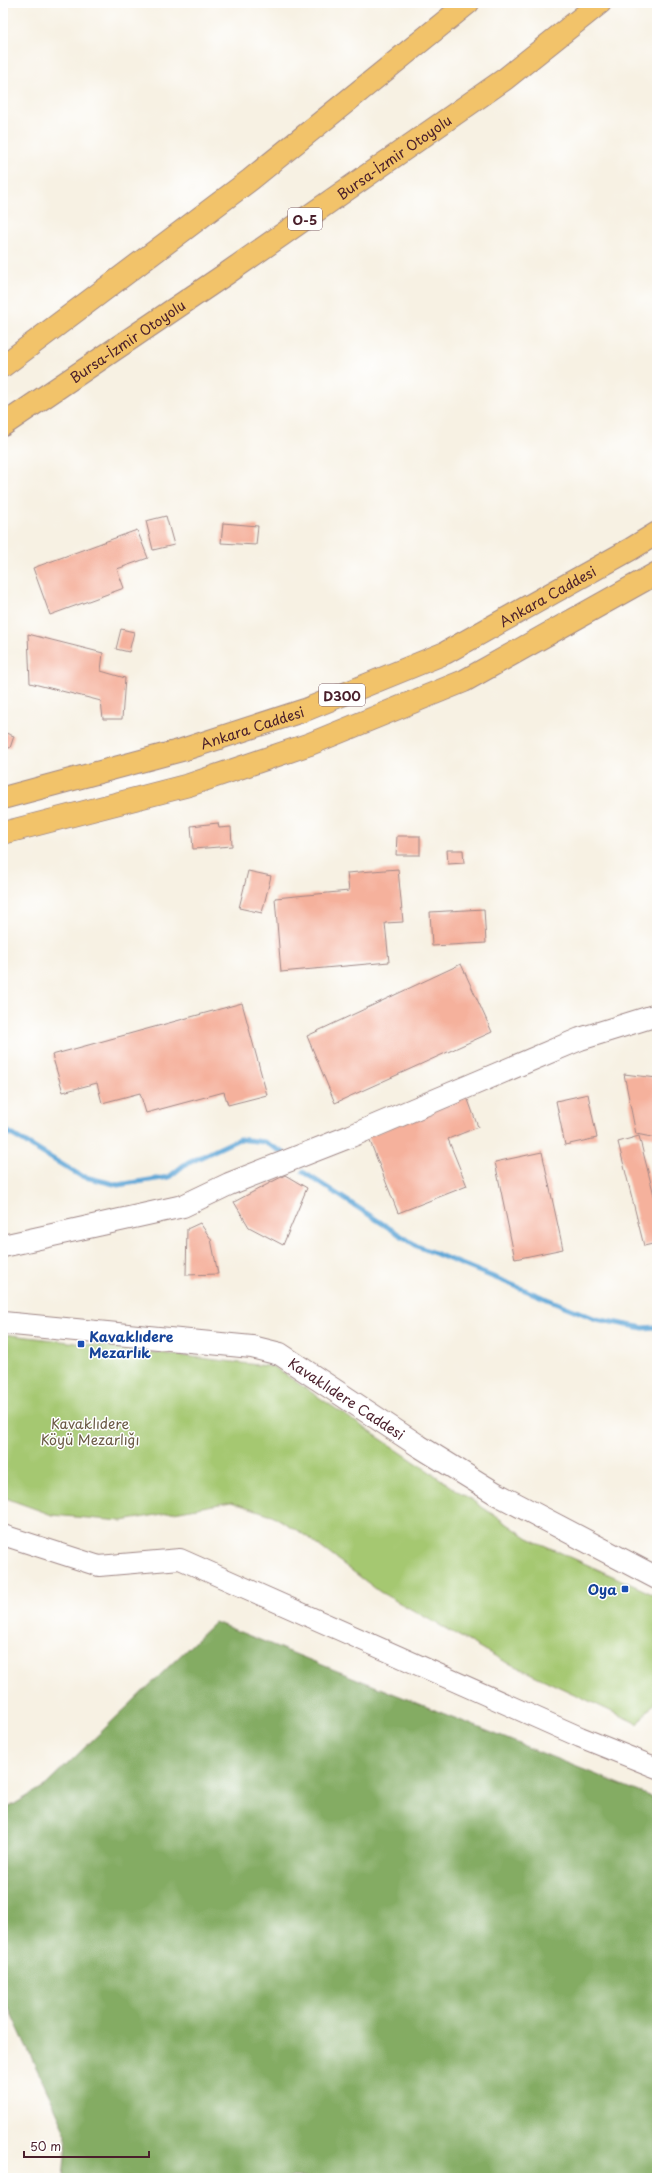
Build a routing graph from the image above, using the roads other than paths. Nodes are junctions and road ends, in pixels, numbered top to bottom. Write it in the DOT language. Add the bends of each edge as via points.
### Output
graph roads {
  1 [pos="468,3"];
  2 [pos="600,3"];
  3 [pos="3,366"];
  4 [pos="3,425"];
  5 [pos="657,533"];
  6 [pos="657,573"];
  7 [pos="3,798"];
  8 [pos="3,833"];
  9 [pos="657,1015"];
  10 [pos="3,1246"];
  11 [pos="3,1322"];
  12 [pos="3,1534"];
  13 [pos="657,1578"];
  14 [pos="657,1768"];
  1 -- 3 [label="highway" via="250,180"];
  2 -- 4 [label="highway, Bursa-İzmir Otoyolu / O-5" via="505,79 226,274"];
  5 -- 7 [label="highway, Ankara Caddesi / D300" via="445,653 305,710 182,750"];
  6 -- 8 [label="highway, D300" via="464,681 310,744 189,785"];
  9 -- 10 [label="street" via="580,1039 351,1136 229,1184 183,1206"];
  11 -- 13 [label="street, Kavaklıdere Caddesi" via="252,1347 280,1354 495,1493"];
  12 -- 14 [label="street" via="99,1566 180,1559 580,1737"];
}
